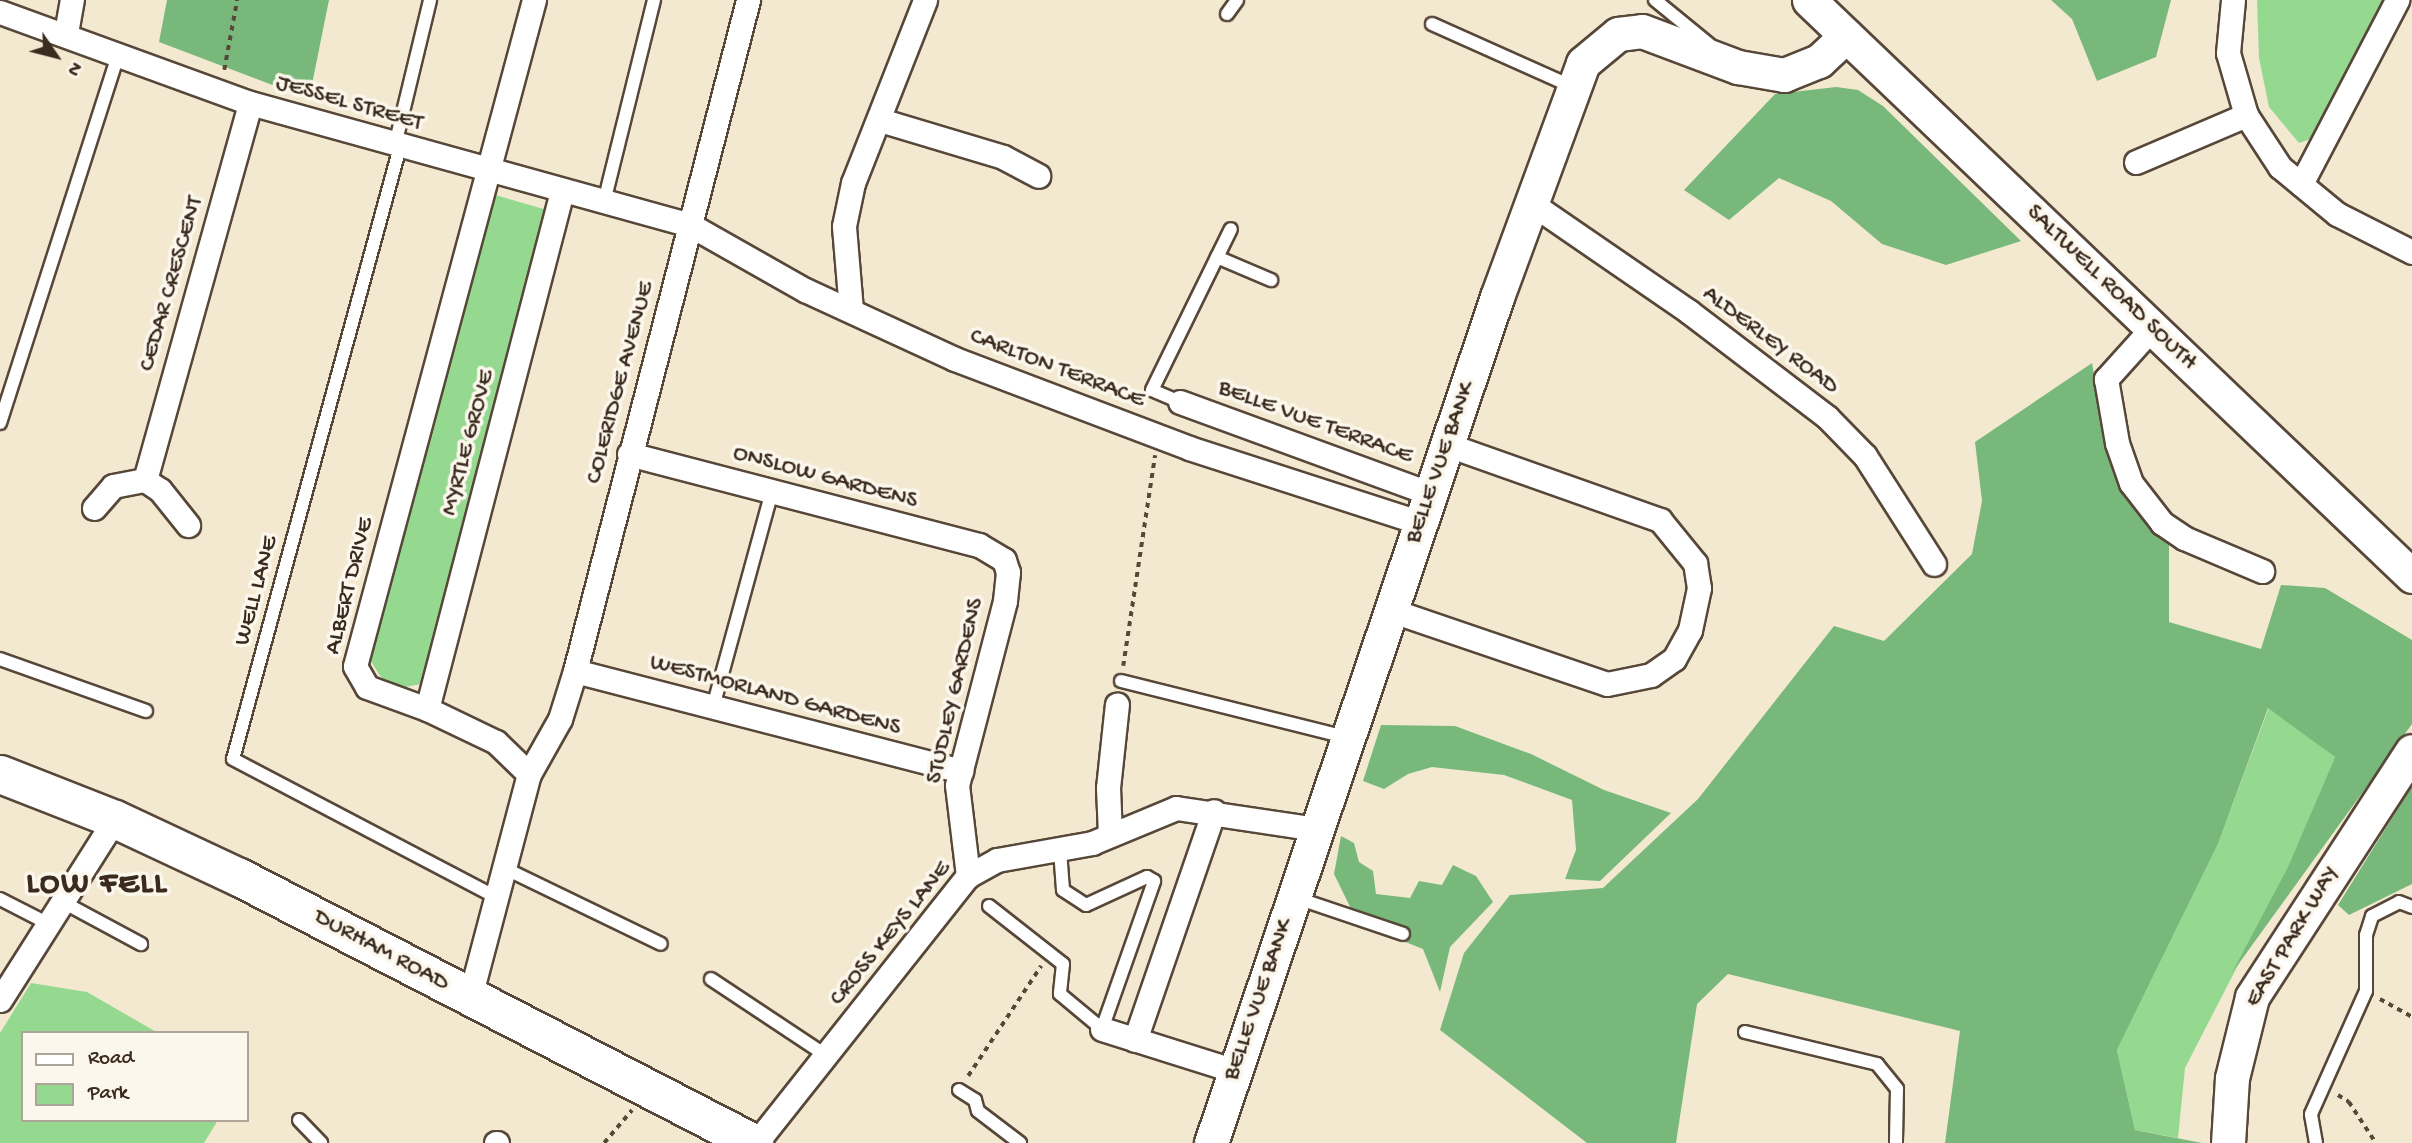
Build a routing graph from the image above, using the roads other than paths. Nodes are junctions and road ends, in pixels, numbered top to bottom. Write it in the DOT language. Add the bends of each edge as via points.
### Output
graph roads {
  1 [pos="72,0"];
  2 [pos="430,0"];
  3 [pos="534,0"];
  4 [pos="654,0"];
  5 [pos="748,0"];
  6 [pos="925,0"];
  7 [pos="1237,0"];
  8 [pos="1655,0"];
  9 [pos="1809,0"];
  10 [pos="2233,0"];
  11 [pos="2401,8"];
  12 [pos="0,12"];
  13 [pos="1227,14"];
  14 [pos="1432,24"];
  15 [pos="66,33"];
  16 [pos="1846,36"];
  17 [pos="119,53"];
  18 [pos="1738,67"];
  19 [pos="1573,87"];
  20 [pos="250,103"];
  21 [pos="2246,115"];
  22 [pos="880,120"];
  23 [pos="398,146"];
  24 [pos="2136,162"];
  25 [pos="487,171"];
  26 [pos="1038,176"];
  27 [pos="2301,184"];
  28 [pos="562,191"];
  29 [pos="604,202"];
  30 [pos="1531,203"];
  31 [pos="691,225"];
  32 [pos="1231,229"];
  33 [pos="2412,251"];
  34 [pos="1217,257"];
  35 [pos="1271,280"];
  36 [pos="851,310"];
  37 [pos="2152,328"];
  38 [pos="1180,402"];
  39 [pos="0,423"];
  40 [pos="1448,445"];
  41 [pos="629,454"];
  42 [pos="145,480"];
  43 [pos="772,491"];
  44 [pos="94,508"];
  45 [pos="1426,509"];
  46 [pos="188,525"];
  47 [pos="1004,560"];
  48 [pos="1934,564"];
  49 [pos="2262,572"];
  50 [pos="2412,576"];
  51 [pos="1390,610"];
  52 [pos="0,659"];
  53 [pos="575,671"];
  54 [pos="1119,692"];
  55 [pos="713,707"];
  56 [pos="427,709"];
  57 [pos="146,711"];
  58 [pos="1346,737"];
  59 [pos="2412,751"];
  60 [pos="961,771"];
  61 [pos="0,774"];
  62 [pos="529,774"];
  63 [pos="1214,811"];
  64 [pos="115,819"];
  65 [pos="1317,829"];
  66 [pos="1110,835"];
  67 [pos="1060,850"];
  68 [pos="504,868"];
  69 [pos="968,876"];
  70 [pos="496,897"];
  71 [pos="1294,897"];
  72 [pos="0,899"];
  73 [pos="61,901"];
  74 [pos="989,906"];
  75 [pos="2412,907"];
  76 [pos="47,923"];
  77 [pos="1403,934"];
  78 [pos="141,944"];
  79 [pos="661,944"];
  80 [pos="711,979"];
  81 [pos="470,997"];
  82 [pos="0,1000"];
  83 [pos="1102,1029"];
  84 [pos="1745,1032"];
  85 [pos="1135,1040"];
  86 [pos="827,1056"];
  87 [pos="1235,1071"];
  88 [pos="959,1090"];
  89 [pos="299,1120"];
  90 [pos="321,1143"];
  91 [pos="755,1143"];
  92 [pos="1020,1143"];
  93 [pos="1211,1143"];
  94 [pos="1896,1143"];
  95 [pos="2228,1143"];
  96 [pos="2316,1143"];
  1 -- 15 [label="street"];
  2 -- 23 [label="lane"];
  3 -- 25 [label="street, ALBERT DRIVE"];
  4 -- 29 [label="lane"];
  5 -- 31 [label="street, COLERIDGE AVENUE"];
  6 -- 22 [label="street"];
  7 -- 13 [label="lane"];
  8 -- 18 [label="lane"];
  9 -- 16 [label="street, SALTWELL ROAD SOUTH"];
  10 -- 21 [label="street" via="2228,53"];
  11 -- 27 [label="street"];
  12 -- 15 [label="street, JESSEL STREET"];
  14 -- 19 [label="lane"];
  15 -- 17 [label="street, JESSEL STREET"];
  16 -- 18 [label="street, BELLE VUE BANK" via="1819,61 1784,75"];
  16 -- 37 [label="street, SALTWELL ROAD SOUTH"];
  17 -- 20 [label="street, JESSEL STREET"];
  17 -- 39 [label="lane"];
  18 -- 19 [label="street, BELLE VUE BANK" via="1642,31 1618,34 1599,46 1583,63"];
  19 -- 30 [label="street, BELLE VUE BANK"];
  20 -- 23 [label="street, JESSEL STREET"];
  20 -- 42 [label="street, CEDAR CRESCENT"];
  21 -- 24 [label="street"];
  21 -- 27 [label="street" via="2280,167"];
  22 -- 26 [label="street" via="1003,157"];
  22 -- 36 [label="street" via="853,183 844,226"];
  23 -- 25 [label="street, JESSEL STREET"];
  23 -- 70 [label="lane, WELL LANE" via="233,759"];
  25 -- 28 [label="street, JESSEL STREET"];
  25 -- 56 [label="street, ALBERT DRIVE" via="355,666 367,687"];
  27 -- 33 [label="street" via="2337,214"];
  28 -- 29 [label="street, JESSEL STREET"];
  28 -- 56 [label="street, MYRTLE GROVE"];
  29 -- 31 [label="street, JESSEL STREET"];
  30 -- 40 [label="street, BELLE VUE BANK"];
  30 -- 48 [label="street, ALDERLEY ROAD" via="1688,311 1827,417 1865,456"];
  31 -- 36 [label="street, CARLTON TERRACE" via="805,290"];
  31 -- 41 [label="street, COLERIDGE AVENUE"];
  32 -- 34 [label="lane"];
  34 -- 35 [label="lane"];
  34 -- 38 [label="lane" via="1152,390"];
  36 -- 45 [label="street, CARLTON TERRACE" via="955,359 1158,436"];
  37 -- 49 [label="street" via="2106,379 2117,443 2131,483 2162,523 2184,538"];
  37 -- 50 [label="street, SALTWELL ROAD SOUTH"];
  38 -- 45 [label="street, BELLE VUE TERRACE"];
  40 -- 45 [label="street, BELLE VUE BANK"];
  40 -- 51 [label="street" via="1660,520 1695,563 1699,588 1690,630 1674,659 1651,675 1607,684"];
  41 -- 43 [label="street, ONSLOW GARDENS"];
  41 -- 53 [label="street, COLERIDGE AVENUE"];
  42 -- 44 [label="street" via="113,486"];
  42 -- 46 [label="street" via="160,490"];
  43 -- 47 [label="street, ONSLOW GARDENS" via="979,545"];
  43 -- 55 [label="lane"];
  45 -- 51 [label="street, BELLE VUE BANK"];
  47 -- 60 [label="street, STUDLEY GARDENS" via="1008,572 1005,601"];
  51 -- 58 [label="street, BELLE VUE BANK"];
  52 -- 57 [label="lane"];
  53 -- 55 [label="street, WESTMORLAND GARDENS"];
  53 -- 62 [label="street, COLERIDGE AVENUE" via="560,719"];
  54 -- 58 [label="lane"];
  54 -- 66 [label="street" via="1108,788"];
  55 -- 60 [label="street, WESTMORLAND GARDENS"];
  56 -- 62 [label="street, ALBERT DRIVE" via="496,742"];
  58 -- 65 [label="street, BELLE VUE BANK"];
  59 -- 95 [label="street, EAST PARK WAY" via="2252,997 2232,1078"];
  60 -- 69 [label="street, STUDLEY GARDENS" via="957,800"];
  61 -- 64 [label="main road, DURHAM ROAD"];
  62 -- 68 [label="street"];
  63 -- 65 [label="street, CROSS KEYS LANE"];
  63 -- 66 [label="street, CROSS KEYS LANE" via="1176,808"];
  63 -- 85 [label="street"];
  64 -- 73 [label="street"];
  64 -- 81 [label="main road, DURHAM ROAD" via="260,887"];
  65 -- 71 [label="street, BELLE VUE BANK"];
  66 -- 67 [label="street, CROSS KEYS LANE"];
  67 -- 69 [label="street, CROSS KEYS LANE" via="997,860"];
  67 -- 83 [label="lane" via="1063,890 1086,905 1147,877 1154,881"];
  68 -- 70 [label="street"];
  68 -- 79 [label="lane"];
  69 -- 86 [label="street, CROSS KEYS LANE"];
  70 -- 81 [label="street"];
  71 -- 77 [label="lane"];
  71 -- 87 [label="street, BELLE VUE BANK"];
  72 -- 76 [label="lane"];
  73 -- 76 [label="street"];
  73 -- 78 [label="lane"];
  74 -- 83 [label="lane" via="1063,964 1060,994"];
  75 -- 96 [label="lane" via="2399,902 2372,916 2366,935 2367,991 2311,1114"];
  76 -- 82 [label="street"];
  80 -- 86 [label="lane"];
  81 -- 91 [label="main road, DURHAM ROAD"];
  83 -- 85 [label="street"];
  84 -- 94 [label="lane" via="1877,1064 1898,1088"];
  85 -- 87 [label="street"];
  86 -- 91 [label="street, CROSS KEYS LANE"];
  87 -- 93 [label="street, BELLE VUE BANK"];
  88 -- 92 [label="lane"];
  89 -- 90 [label="lane"];
}
